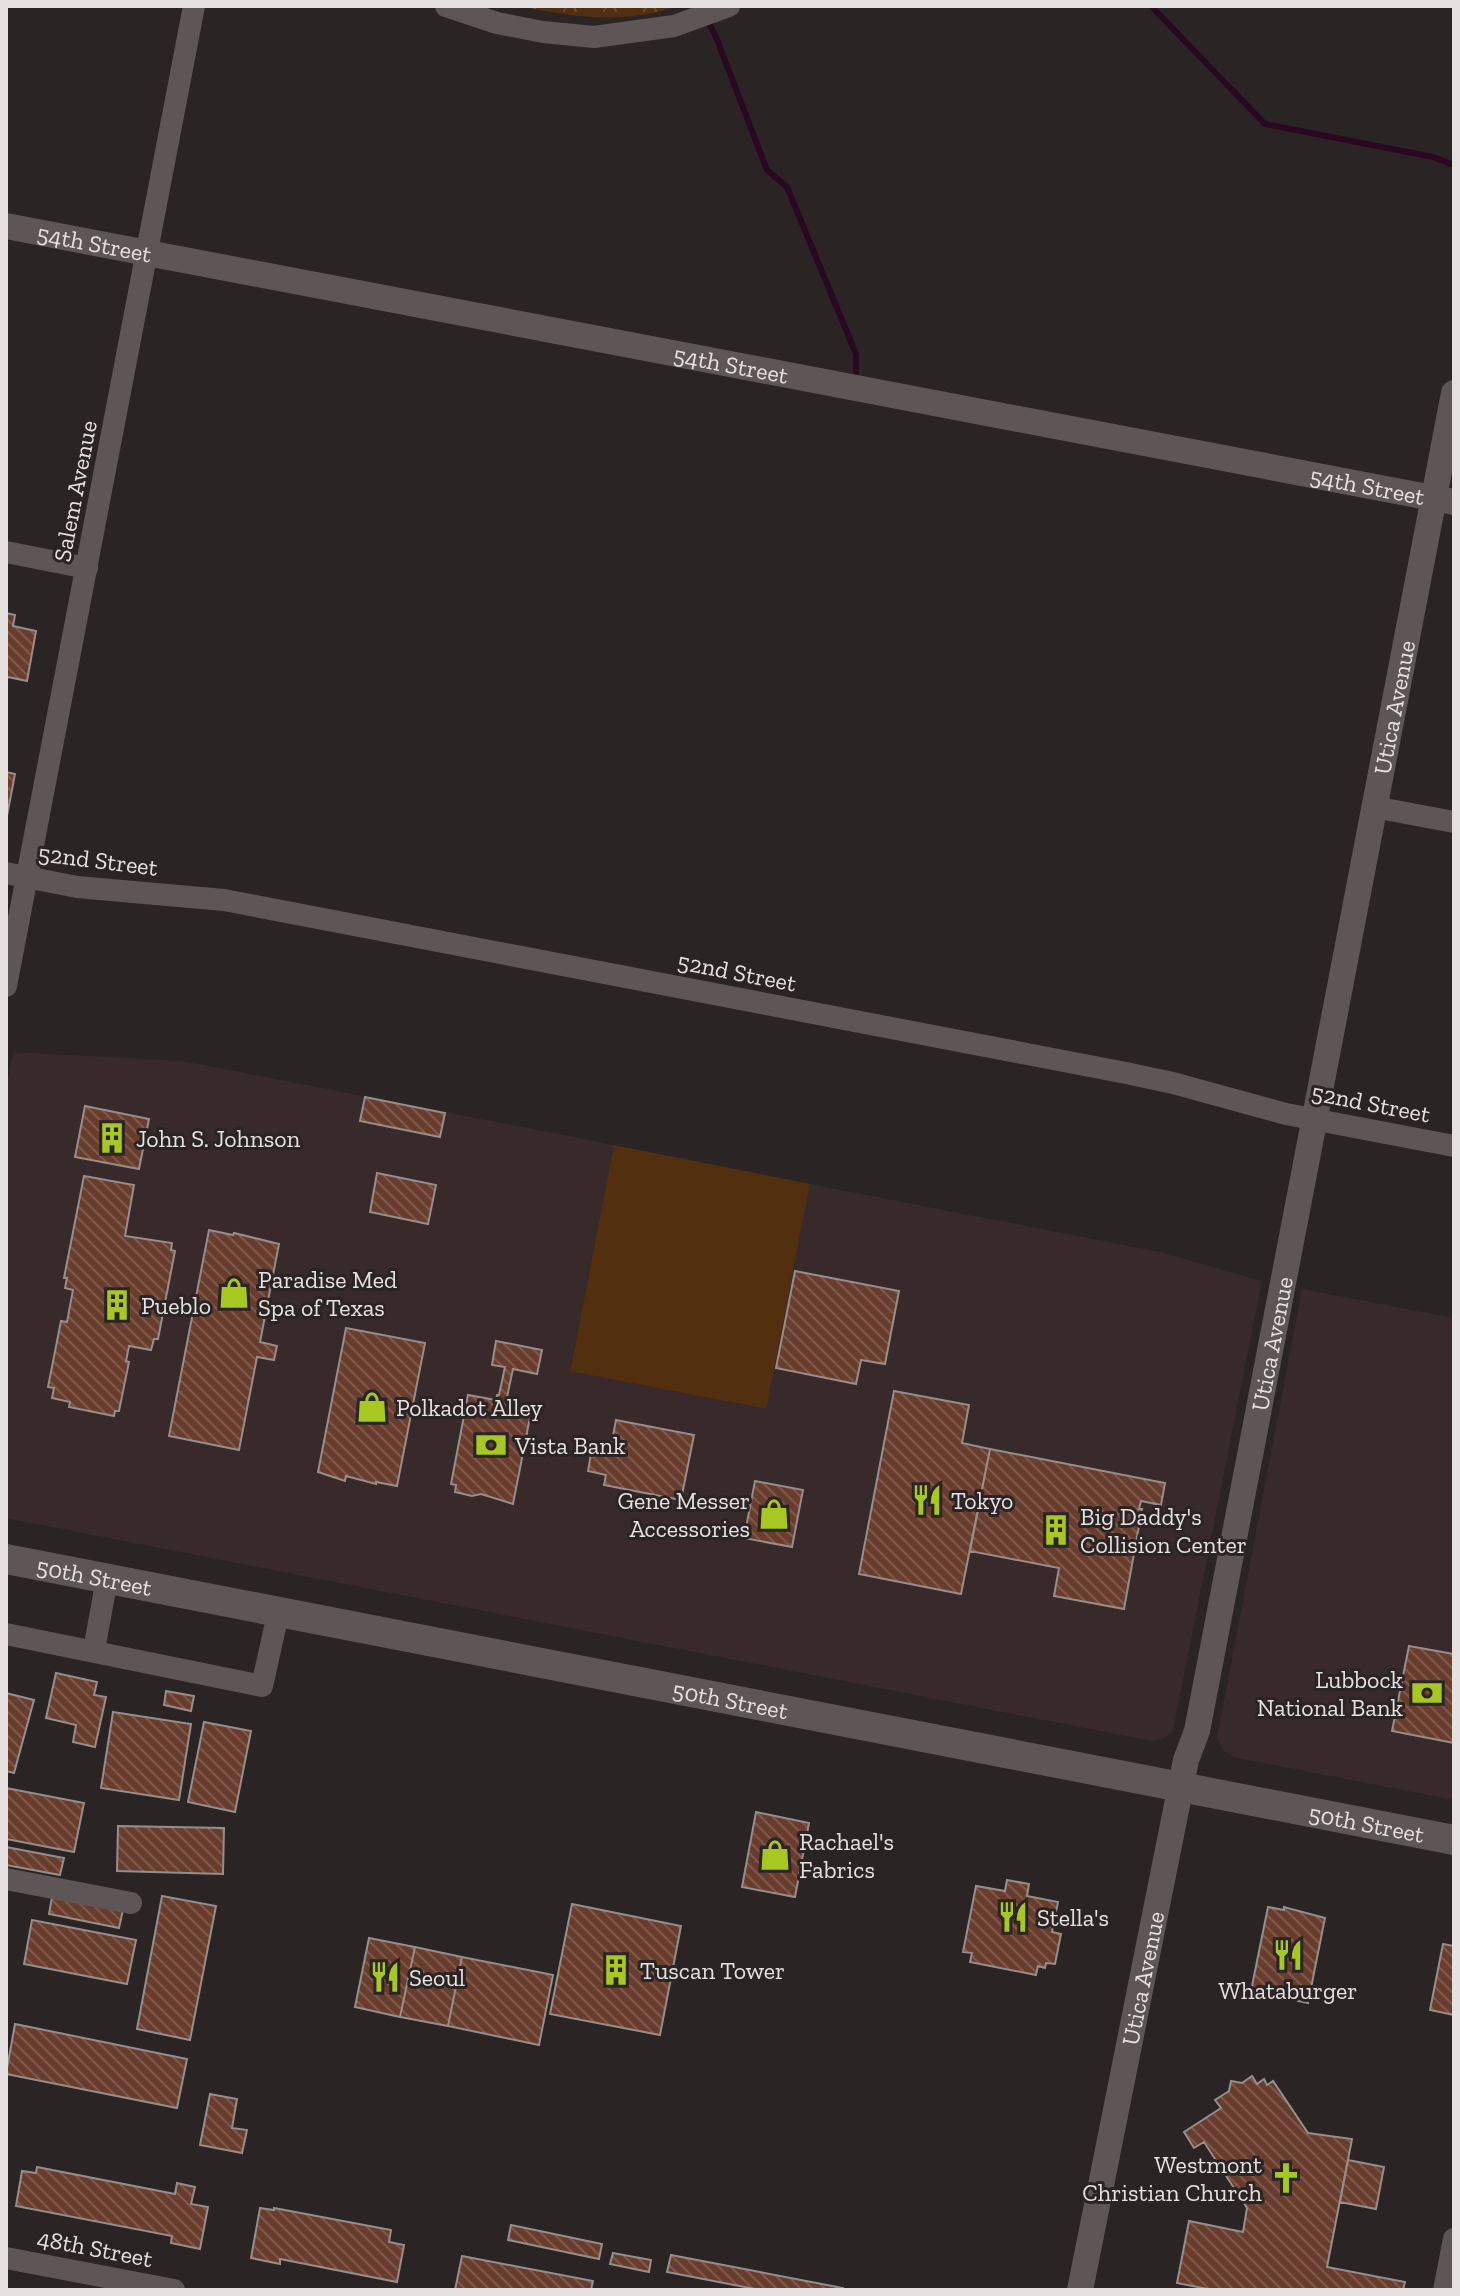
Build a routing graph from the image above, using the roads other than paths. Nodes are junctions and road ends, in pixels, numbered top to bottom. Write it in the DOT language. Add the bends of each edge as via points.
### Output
graph roads {
  1 [pos="194,6"];
  2 [pos="446,6"];
  3 [pos="729,6"];
  4 [pos="6,226"];
  5 [pos="147,254"];
  6 [pos="1454,393"];
  7 [pos="1444,500"];
  8 [pos="6,552"];
  9 [pos="87,568"];
  10 [pos="1374,807"];
  11 [pos="1454,822"];
  12 [pos="16,875"];
  13 [pos="6,986"];
  14 [pos="1314,1119"];
  15 [pos="1454,1146"];
  16 [pos="6,1559"];
  17 [pos="107,1579"];
  18 [pos="278,1614"];
  19 [pos="6,1634"];
  20 [pos="94,1650"];
  21 [pos="1180,1787"];
  22 [pos="1454,1840"];
  23 [pos="6,1879"];
  24 [pos="131,1903"];
  25 [pos="1454,2239"];
  26 [pos="6,2258"];
  27 [pos="174,2290"];
  28 [pos="1080,2290"];
  29 [pos="1444,2290"];
  1 -- 5 [label="street, Salem Avenue"];
  2 -- 3 [label="street" via="497,23 601,37 674,26"];
  4 -- 5 [label="street, 54th Street"];
  5 -- 7 [label="street, 54th Street"];
  5 -- 9 [label="street, Salem Avenue"];
  6 -- 7 [label="street, Utica Avenue"];
  7 -- 10 [label="street, Utica Avenue"];
  8 -- 9 [label="street"];
  9 -- 12 [label="street, Salem Avenue"];
  10 -- 11 [label="street"];
  10 -- 14 [label="street, Utica Avenue"];
  12 -- 13 [label="street, Salem Avenue"];
  12 -- 14 [label="street, 52nd Street" via="77,887 224,900 1126,1073"];
  14 -- 15 [label="street, 52nd Street"];
  14 -- 21 [label="street, Utica Avenue" via="1197,1731"];
  16 -- 17 [label="main road, 50th Street"];
  17 -- 18 [label="main road, 50th Street"];
  17 -- 20 [label="street"];
  18 -- 20 [label="street" via="262,1686"];
  18 -- 21 [label="main road, 50th Street"];
  19 -- 20 [label="street"];
  21 -- 22 [label="main road, 50th Street"];
  21 -- 28 [label="street, Utica Avenue"];
  23 -- 24 [label="street"];
  25 -- 29 [label="street"];
  26 -- 27 [label="street, 48th Street"];
}
